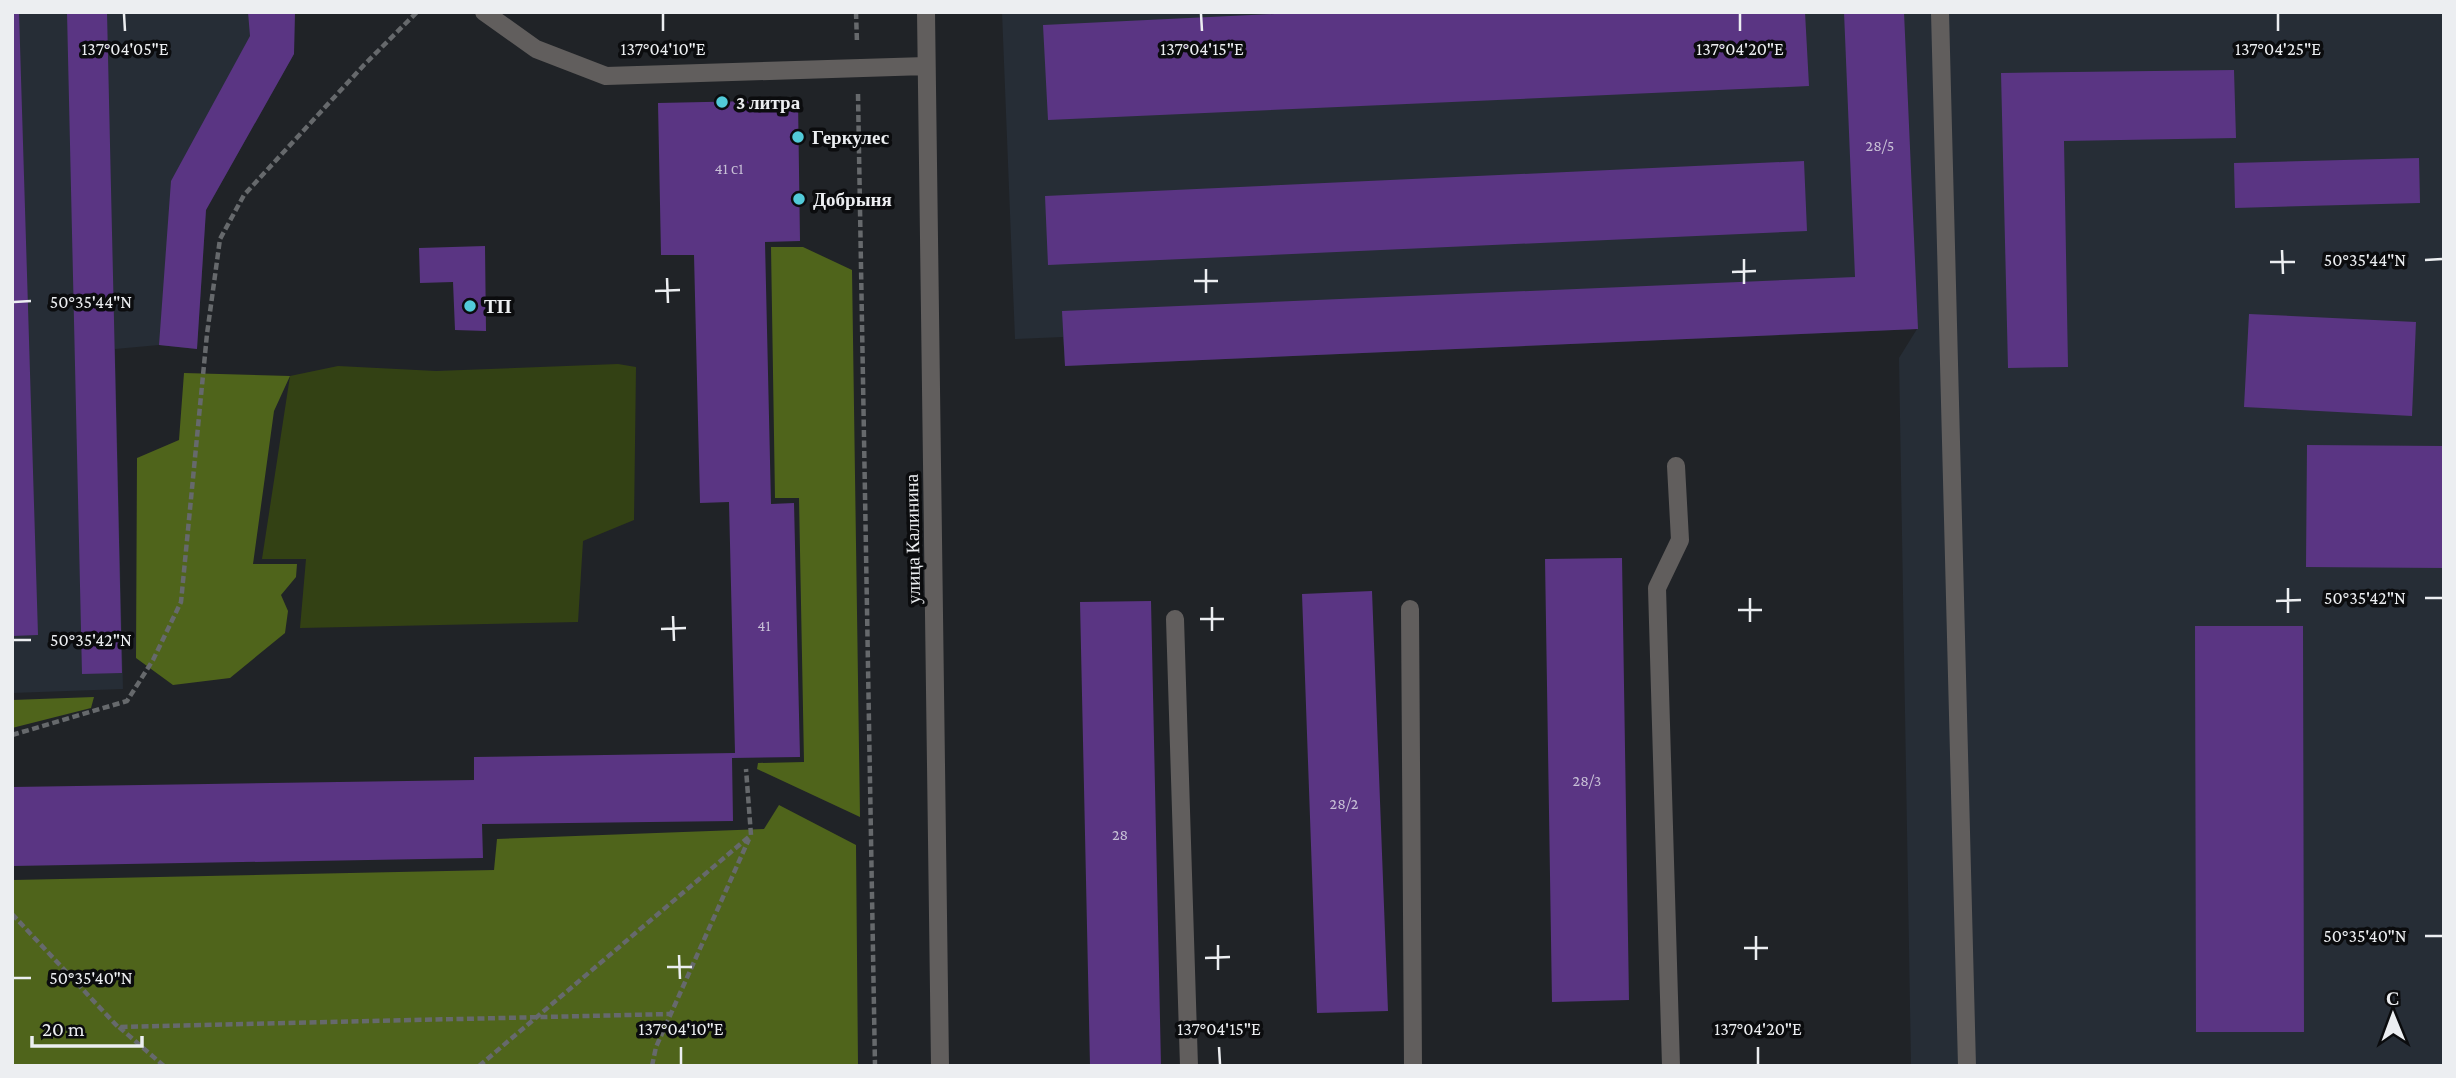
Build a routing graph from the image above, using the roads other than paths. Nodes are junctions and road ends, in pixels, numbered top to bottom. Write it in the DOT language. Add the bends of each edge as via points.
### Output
graph roads {
  1 [pos="484,12"];
  2 [pos="926,12"];
  3 [pos="1940,12"];
  4 [pos="926,66"];
  5 [pos="1676,466"];
  6 [pos="1410,609"];
  7 [pos="1175,619"];
  8 [pos="940,1066"];
  9 [pos="1189,1066"];
  10 [pos="1413,1066"];
  11 [pos="1671,1066"];
  12 [pos="1967,1066"];
  1 -- 4 [label="street" via="536,49 606,76"];
  2 -- 4 [label="street, улица Калинина"];
  3 -- 12 [label="street"];
  4 -- 8 [label="street, улица Калинина"];
  5 -- 11 [label="street" via="1680,540 1657,588"];
  6 -- 10 [label="street"];
  7 -- 9 [label="street"];
}
